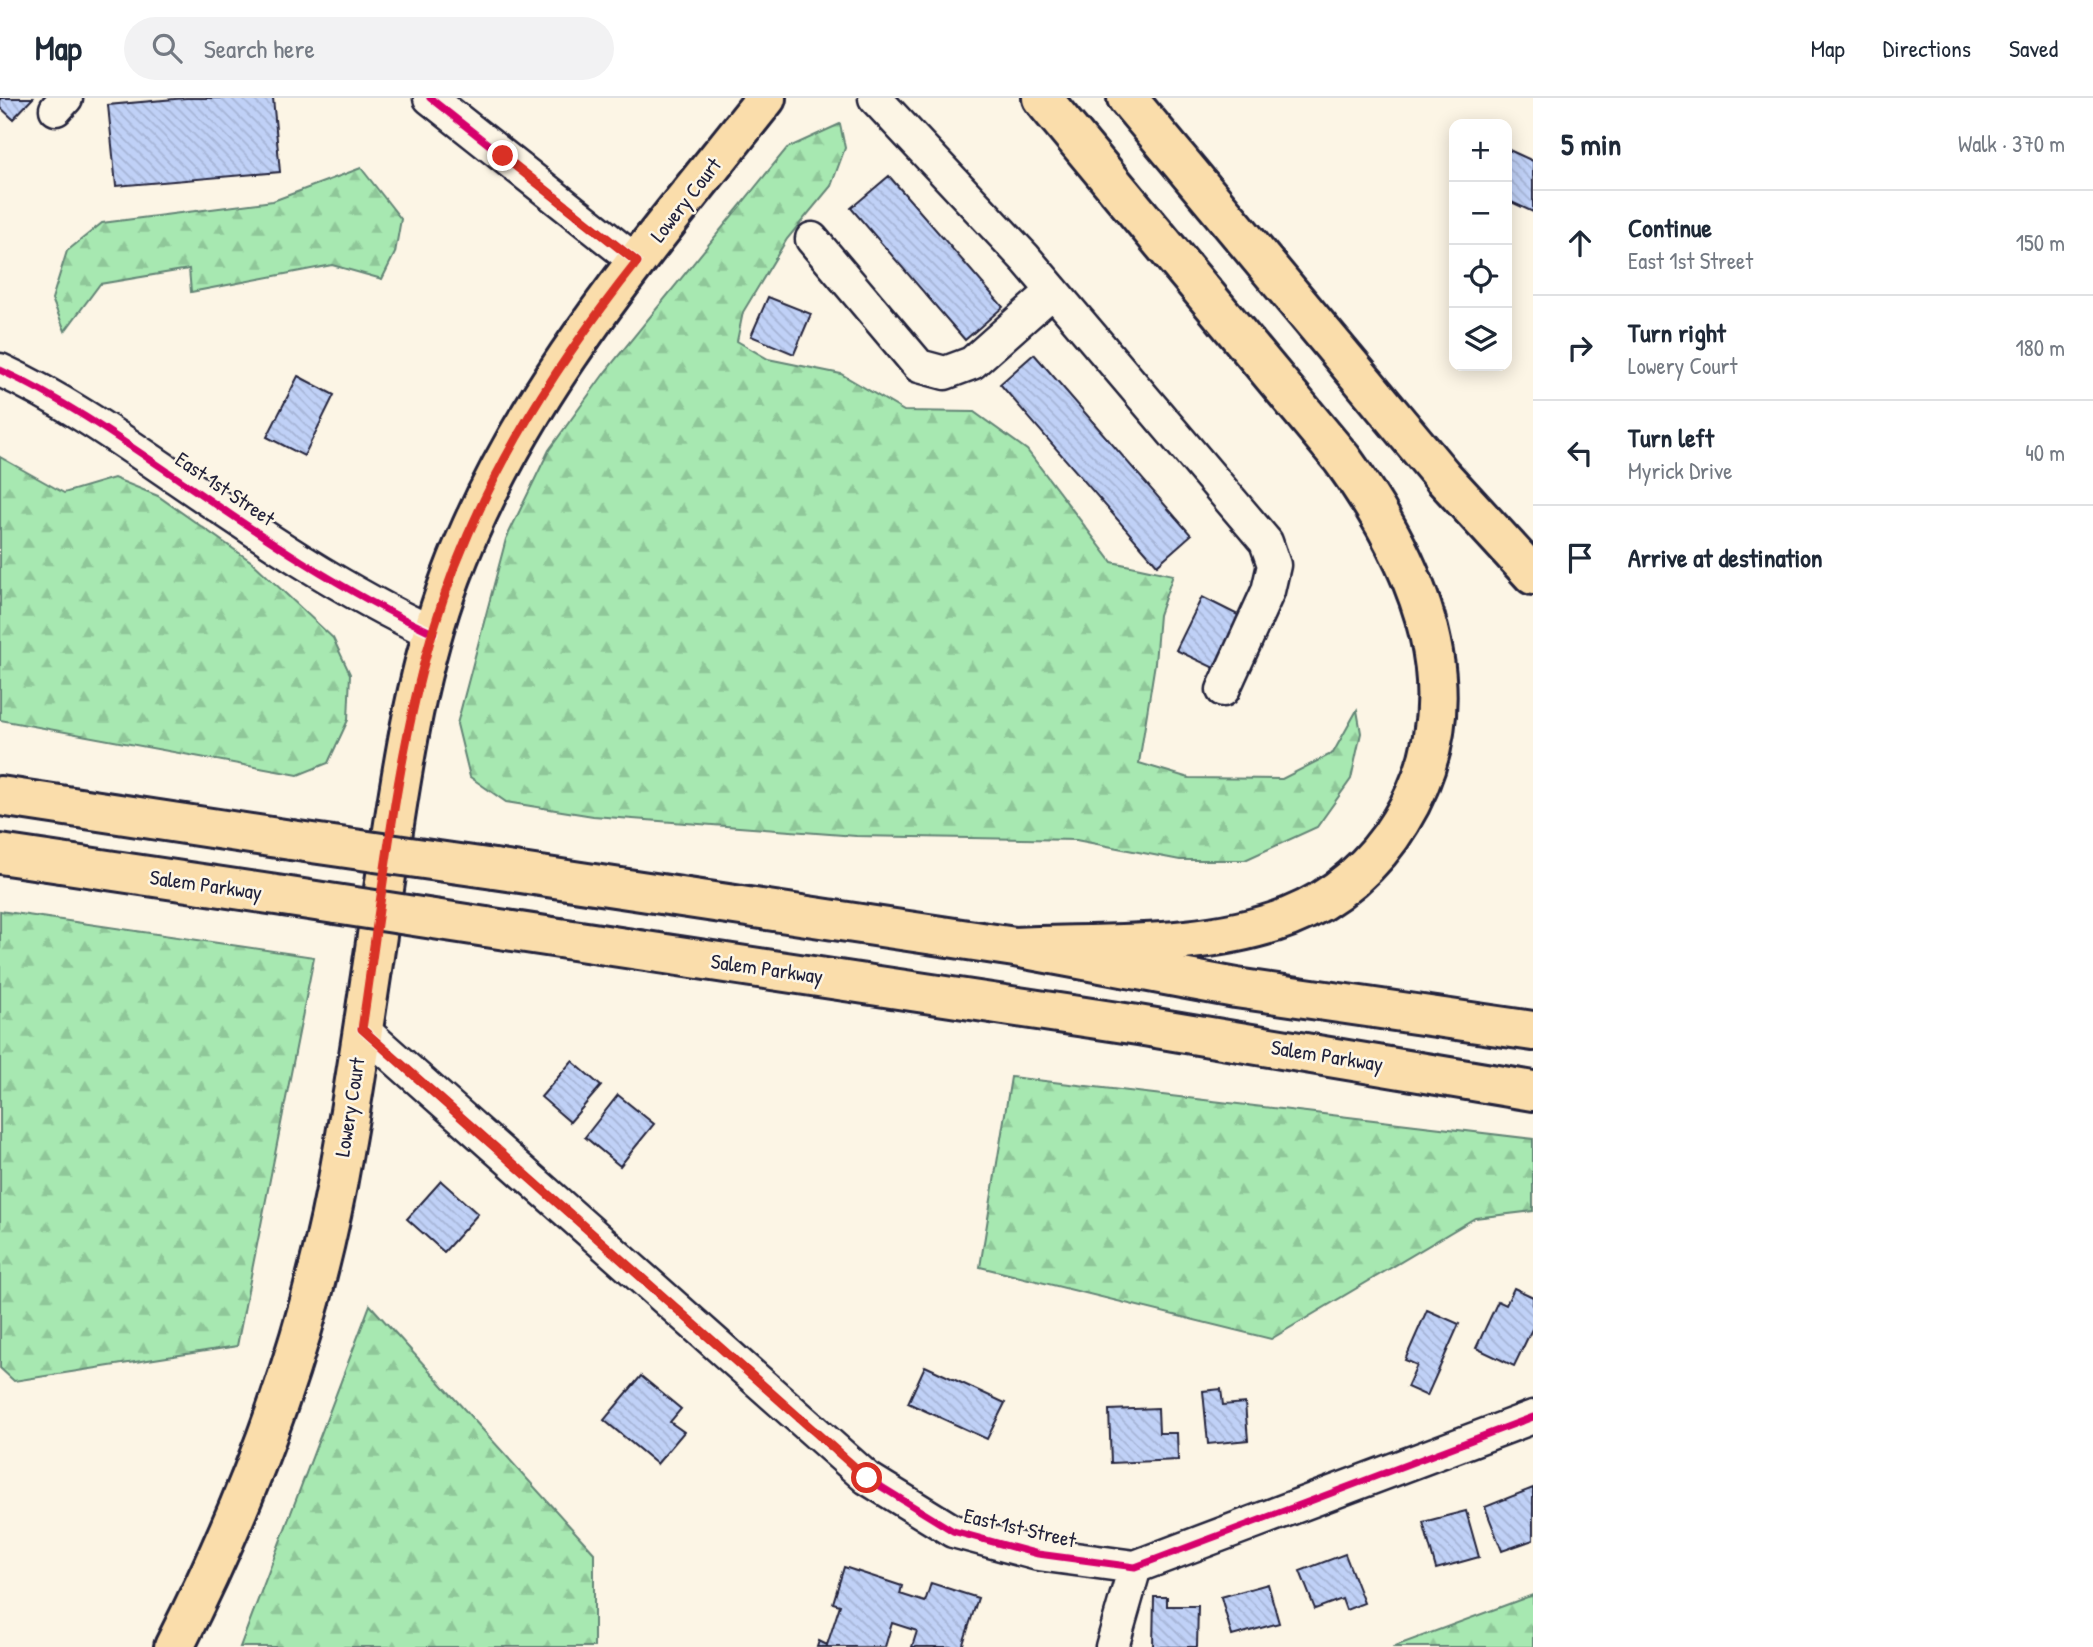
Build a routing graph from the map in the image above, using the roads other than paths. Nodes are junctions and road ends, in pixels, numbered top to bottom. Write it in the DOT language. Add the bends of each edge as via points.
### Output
graph roads {
  1 [pos="430,98"];
  2 [pos="766,98"];
  3 [pos="875,98"];
  4 [pos="1041,98"];
  5 [pos="1128,98"];
  6 [pos="812,239"];
  7 [pos="637,262"];
  8 [pos="1053,291"];
  9 [pos="0,370"];
  10 [pos="1533,575"];
  11 [pos="433,633"];
  12 [pos="1223,690"];
  13 [pos="0,796"];
  14 [pos="0,854"];
  15 [pos="1015,947"];
  16 [pos="362,1029"];
  17 [pos="1533,1031"];
  18 [pos="1533,1091"];
  19 [pos="1533,1417"];
  20 [pos="1135,1567"];
  21 [pos="174,1647"];
  22 [pos="1112,1647"];
  1 -- 7 [label="street"];
  2 -- 7 [label="main road, Lowery Court"];
  3 -- 8 [label="street"];
  4 -- 15 [label="main road" via="1367,493 1409,569 1421,602 1430,636 1437,708 1433,744 1409,807 1390,838 1345,885 1319,902 1291,916 1228,933"];
  5 -- 10 [label="main road" via="1443,477"];
  6 -- 8 [label="street" via="919,366 945,373 972,363"];
  7 -- 11 [label="main road, Lowery Court" via="527,417 473,524"];
  8 -- 12 [label="street" via="1272,554 1268,591"];
  9 -- 11 [label="street, East 1st Street" via="90,418 317,572"];
  11 -- 16 [label="main road, Lowery Court" via="406,743"];
  13 -- 15 [label="main road, bridge"];
  14 -- 18 [label="main road, Salem Parkway, bridge" via="1152,1027"];
  15 -- 17 [label="main road" via="1236,988"];
  16 -- 20 [label="street, East 1st Street" via="867,1478 953,1531 1038,1554"];
  16 -- 21 [label="main road, Lowery Court" via="330,1226 288,1381 236,1521"];
  19 -- 20 [label="street, East 1st Street"];
  20 -- 22 [label="street"];
}
